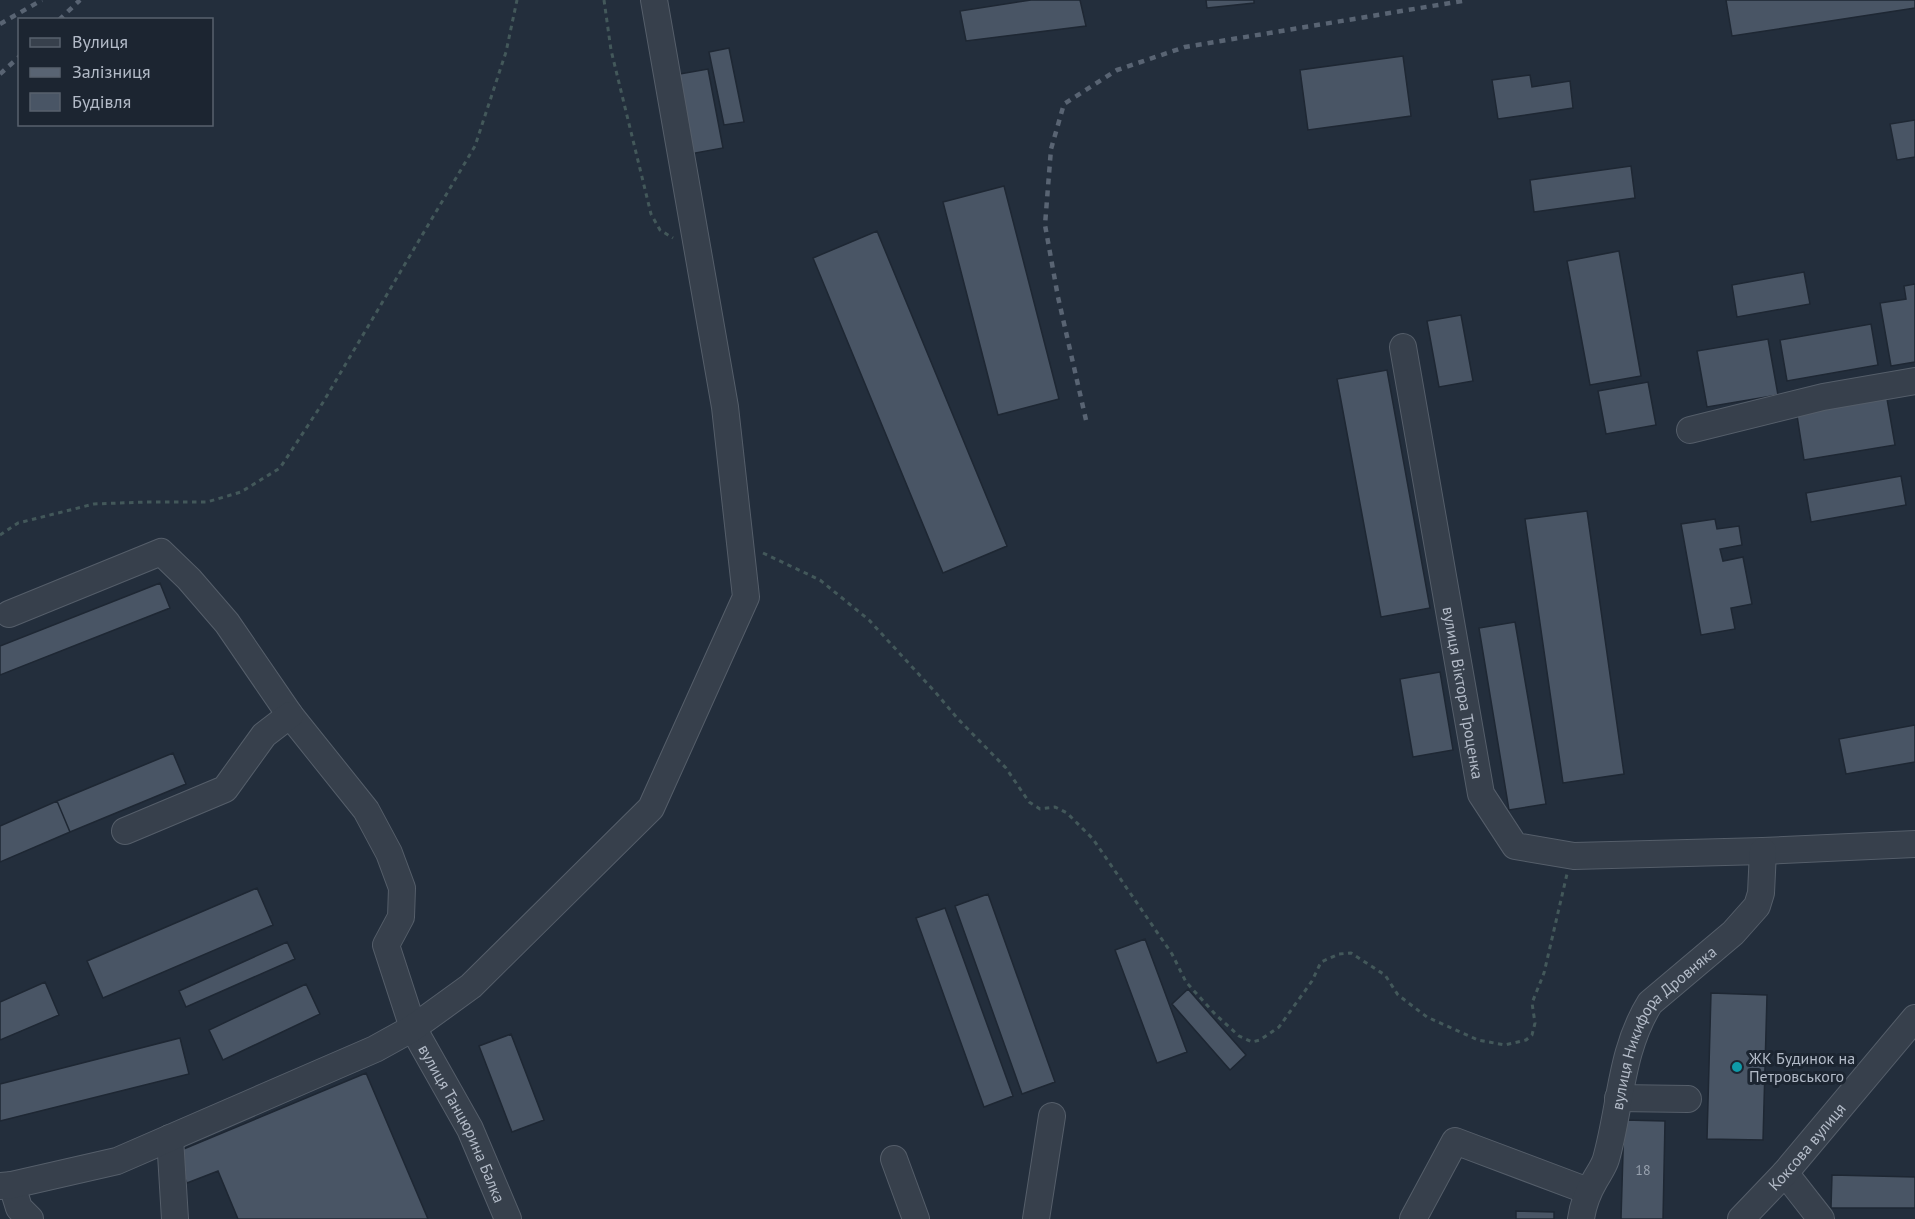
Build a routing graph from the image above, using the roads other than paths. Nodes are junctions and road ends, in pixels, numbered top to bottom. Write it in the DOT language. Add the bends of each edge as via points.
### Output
graph roads {
  1 [pos="654,0"];
  2 [pos="1403,347"];
  3 [pos="1915,381"];
  4 [pos="1690,429"];
  5 [pos="9,614"];
  6 [pos="290,715"];
  7 [pos="126,831"];
  8 [pos="1915,844"];
  9 [pos="1764,850"];
  10 [pos="1915,1018"];
  11 [pos="413,1028"];
  12 [pos="1618,1098"];
  13 [pos="1688,1099"];
  14 [pos="1052,1116"];
  15 [pos="170,1138"];
  16 [pos="894,1159"];
  17 [pos="1785,1173"];
  18 [pos="6,1185"];
  19 [pos="1588,1191"];
  20 [pos="30,1219"];
  21 [pos="175,1219"];
  22 [pos="508,1219"];
  23 [pos="916,1219"];
  24 [pos="1036,1219"];
  25 [pos="1413,1219"];
  26 [pos="1581,1219"];
  27 [pos="1741,1219"];
  28 [pos="1821,1219"];
  1 -- 11 [label="street" via="725,406 746,597 651,808 471,986"];
  2 -- 9 [label="street, вулиця Віктора Троценка" via="1481,794 1515,846 1574,856"];
  3 -- 4 [label="street" via="1823,397"];
  5 -- 6 [label="street, вулиця Танцюрина Балка" via="161,552 227,623"];
  6 -- 7 [label="street" via="264,735 225,789"];
  6 -- 11 [label="street, вулиця Танцюрина Балка" via="366,810 389,853 402,898 401,918 386,945"];
  8 -- 9 [label="street, вулиця Віктора Троценка"];
  9 -- 12 [label="street, вулиця Никифора Дровняка" via="1758,906 1733,933 1650,1003 1629,1049"];
  10 -- 17 [label="street, Коксова вулиця"];
  11 -- 15 [label="street" via="375,1049"];
  11 -- 22 [label="street, вулиця Танцюрина Балка" via="470,1129"];
  12 -- 13 [label="street"];
  12 -- 19 [label="street, вулиця Никифора Дровняка" via="1605,1162"];
  14 -- 24 [label="street"];
  15 -- 18 [label="street" via="117,1161"];
  15 -- 21 [label="street"];
  16 -- 23 [label="street"];
  17 -- 27 [label="street, Коксова вулиця"];
  17 -- 28 [label="street"];
  18 -- 20 [label="street"];
  19 -- 25 [label="street" via="1455,1141"];
  19 -- 26 [label="street, вулиця Никифора Дровняка"];
}
